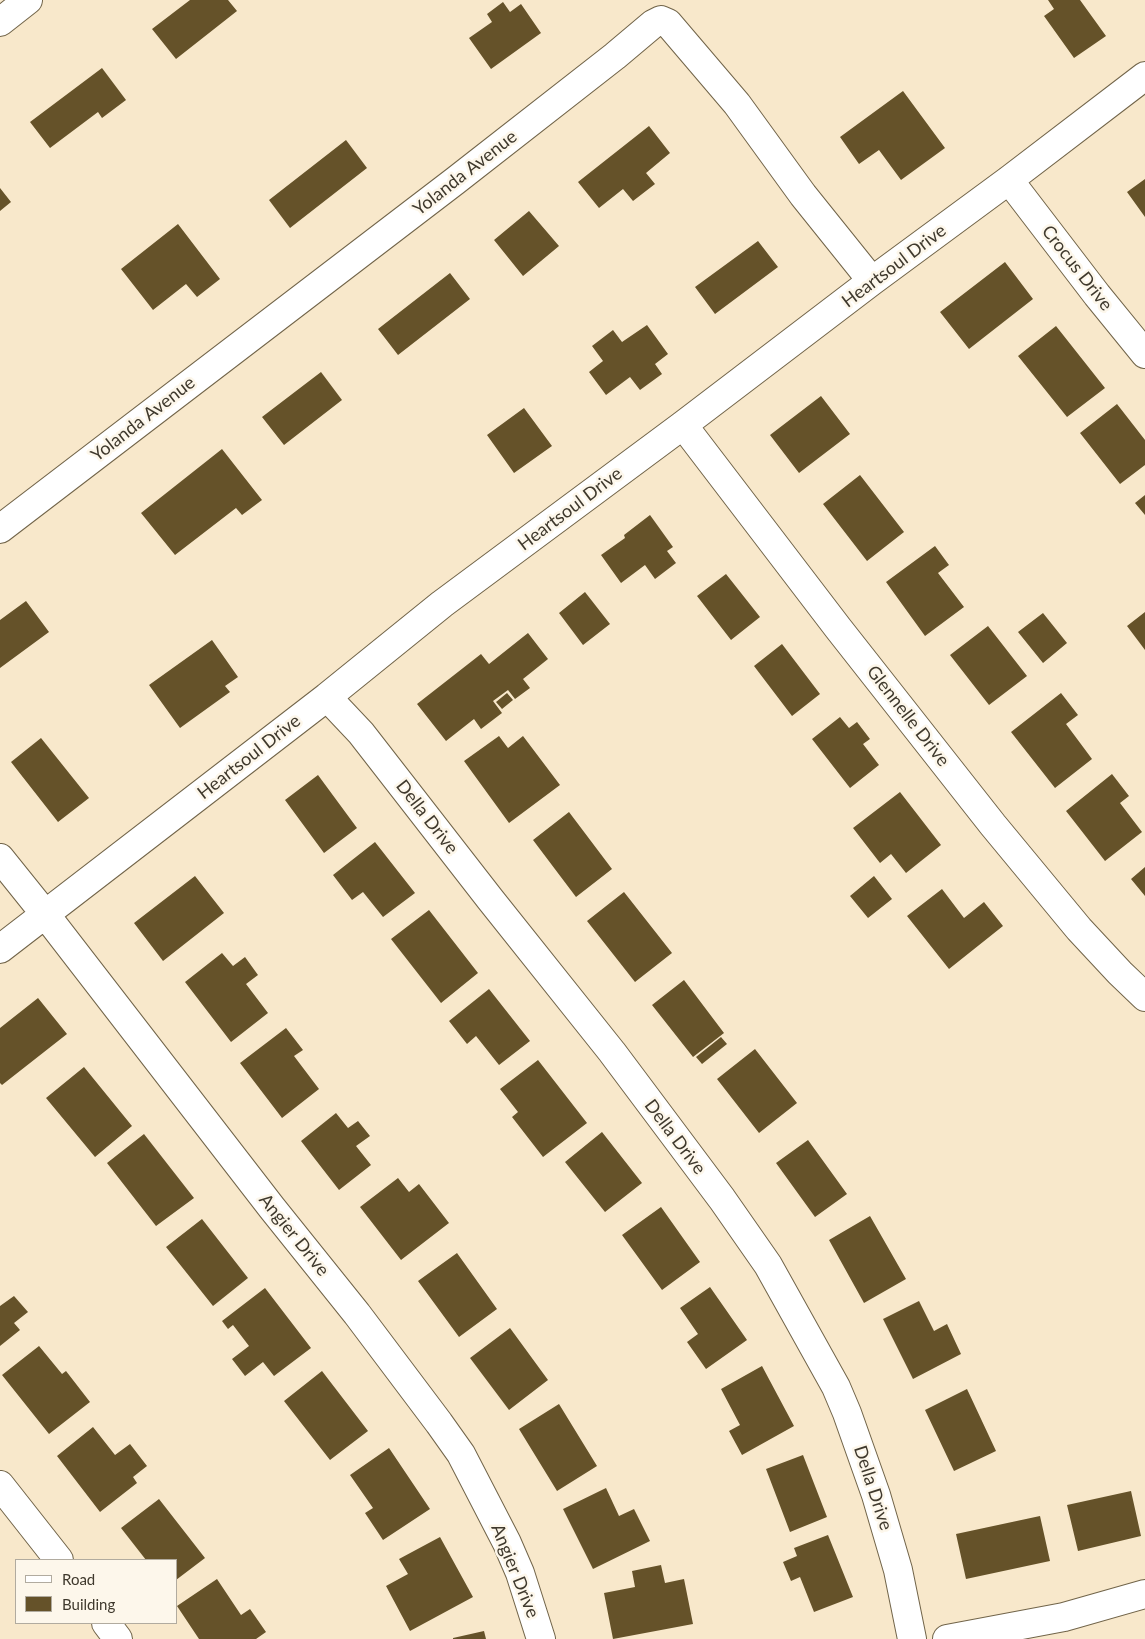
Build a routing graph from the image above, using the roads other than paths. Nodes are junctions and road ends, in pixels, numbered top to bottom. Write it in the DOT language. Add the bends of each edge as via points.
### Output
graph roads {
  1 [pos="28,0"];
  2 [pos="0,22"];
  3 [pos="1145,76"];
  4 [pos="1009,180"];
  5 [pos="872,281"];
  6 [pos="1145,354"];
  7 [pos="683,425"];
  8 [pos="0,529"];
  9 [pos="327,697"];
  10 [pos="0,858"];
  11 [pos="45,914"];
  12 [pos="0,949"];
  13 [pos="1145,997"];
  14 [pos="0,1485"];
  15 [pos="58,1559"];
  16 [pos="1145,1594"];
  17 [pos="107,1624"];
  18 [pos="118,1639"];
  19 [pos="541,1639"];
  20 [pos="912,1639"];
  21 [pos="947,1639"];
  1 -- 2 [label="street"];
  3 -- 4 [label="street, Heartsoul Drive"];
  4 -- 5 [label="street, Heartsoul Drive"];
  4 -- 6 [label="street, Crocus Drive"];
  5 -- 7 [label="street, Heartsoul Drive"];
  5 -- 8 [label="street, Yolanda Avenue" via="803,195 737,104 668,23 661,20"];
  7 -- 9 [label="street, Heartsoul Drive" via="442,604"];
  7 -- 13 [label="street, Glennelle Drive" via="993,825 1079,930"];
  9 -- 11 [label="street, Heartsoul Drive"];
  9 -- 20 [label="street, Della Drive" via="361,733 612,1052 768,1265 836,1387 847,1413 898,1570"];
  10 -- 11 [label="street, Angier Drive"];
  11 -- 12 [label="street, Heartsoul Drive"];
  11 -- 19 [label="street, Angier Drive" via="450,1438 508,1543"];
  14 -- 15 [label="street"];
  16 -- 21 [label="street" via="1064,1617"];
  17 -- 18 [label="street"];
}
